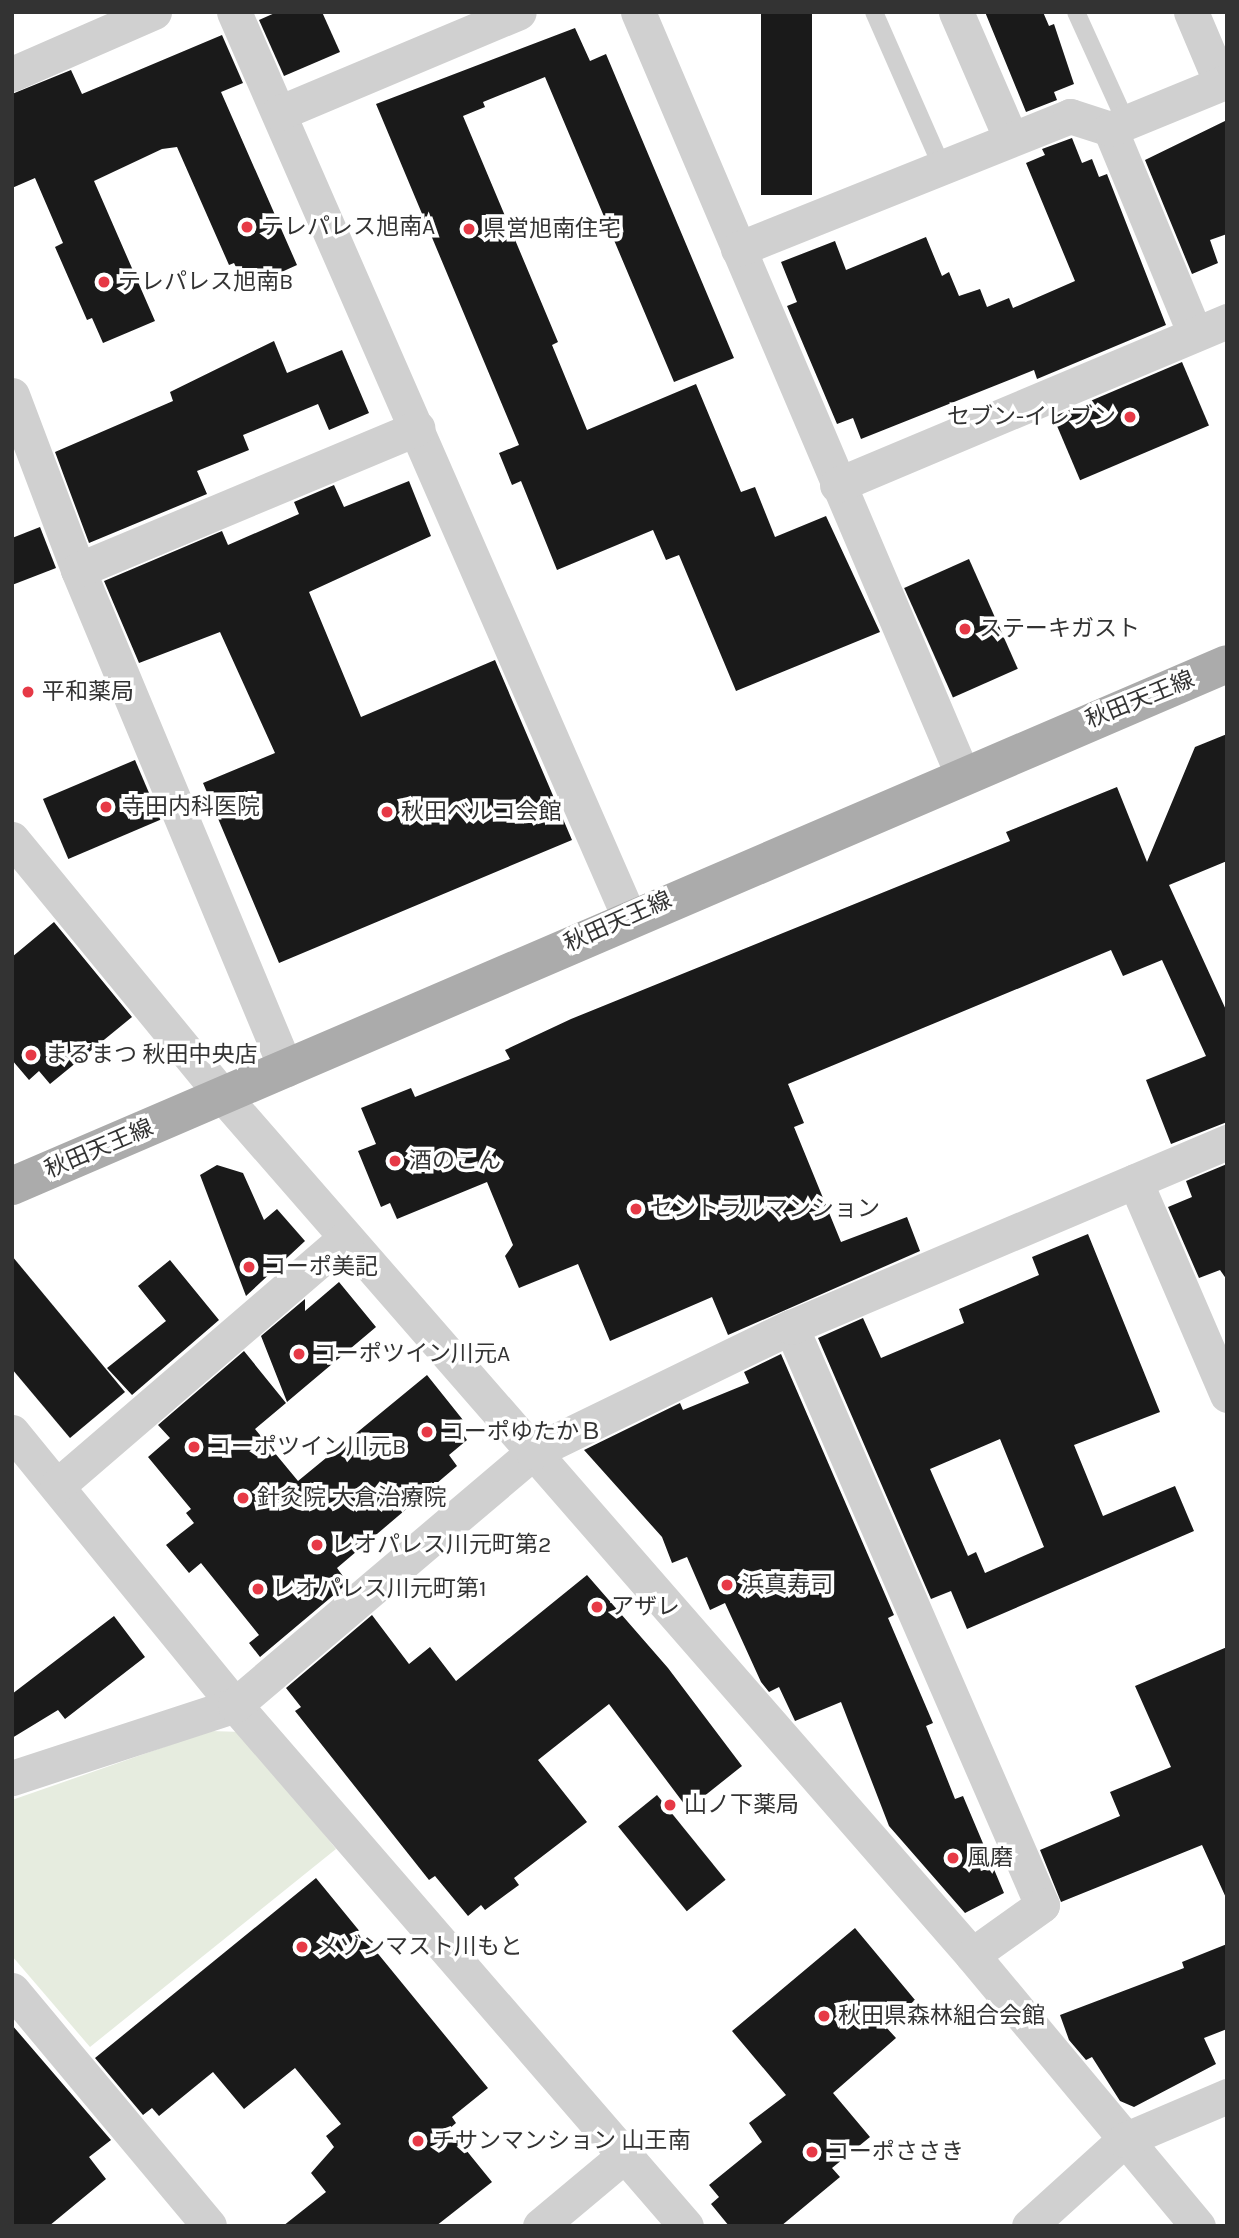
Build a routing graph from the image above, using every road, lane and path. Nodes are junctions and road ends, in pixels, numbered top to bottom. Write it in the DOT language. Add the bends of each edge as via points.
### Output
graph roads {
  1 [pos="154,12"];
  2 [pos="234,12"];
  3 [pos="519,12"];
  4 [pos="638,12"];
  5 [pos="874,12"];
  6 [pos="956,12"];
  7 [pos="1076,12"];
  8 [pos="1191,12"];
  9 [pos="12,74"];
  10 [pos="1224,82"];
  11 [pos="279,113"];
  12 [pos="1118,125"];
  13 [pos="1011,139"];
  14 [pos="942,167"];
  15 [pos="738,249"];
  16 [pos="1227,321"];
  17 [pos="1195,334"];
  18 [pos="12,395"];
  19 [pos="418,428"];
  20 [pos="837,485"];
  21 [pos="78,570"];
  22 [pos="1227,664"];
  23 [pos="962,774"];
  24 [pos="12,839"];
  25 [pos="629,917"];
  26 [pos="286,1069"];
  27 [pos="223,1096"];
  28 [pos="1227,1142"];
  29 [pos="1135,1181"];
  30 [pos="12,1186"];
  31 [pos="346,1237"];
  32 [pos="792,1327"];
  33 [pos="1227,1395"];
  34 [pos="12,1432"];
  35 [pos="533,1452"];
  36 [pos="57,1486"];
  37 [pos="235,1705"];
  38 [pos="12,1778"];
  39 [pos="972,1955"];
  40 [pos="12,1990"];
  41 [pos="1227,2096"];
  42 [pos="1124,2140"];
  43 [pos="626,2154"];
  44 [pos="209,2226"];
  45 [pos="540,2226"];
  46 [pos="686,2226"];
  47 [pos="1029,2226"];
  48 [pos="1198,2226"];
  1 -- 9 [label="street"];
  2 -- 11 [label="street"];
  3 -- 11 [label="street"];
  4 -- 15 [label="street"];
  5 -- 14 [label="lane"];
  6 -- 13 [label="street"];
  7 -- 12 [label="lane"];
  8 -- 10 [label="street"];
  10 -- 12 [label="street"];
  11 -- 19 [label="street"];
  12 -- 13 [label="street" via="1070,116"];
  12 -- 17 [label="street"];
  13 -- 14 [label="street"];
  14 -- 15 [label="street"];
  15 -- 20 [label="street"];
  16 -- 17 [label="street"];
  17 -- 20 [label="street"];
  18 -- 21 [label="street"];
  19 -- 21 [label="street"];
  19 -- 25 [label="street"];
  20 -- 23 [label="street"];
  21 -- 26 [label="street"];
  22 -- 23 [label="main road, 秋田天王線"];
  23 -- 25 [label="main road, 秋田天王線"];
  24 -- 27 [label="street"];
  25 -- 26 [label="main road, 秋田天王線"];
  26 -- 27 [label="main road, 秋田天王線"];
  27 -- 30 [label="main road, 秋田天王線"];
  27 -- 31 [label="street"];
  28 -- 29 [label="street"];
  29 -- 32 [label="street"];
  29 -- 33 [label="street"];
  31 -- 35 [label="street"];
  31 -- 36 [label="street"];
  32 -- 35 [label="street"];
  32 -- 39 [label="street" via="1042,1905"];
  34 -- 36 [label="street"];
  35 -- 37 [label="street"];
  35 -- 39 [label="street"];
  36 -- 37 [label="street"];
  37 -- 38 [label="street"];
  37 -- 43 [label="street"];
  39 -- 42 [label="street"];
  40 -- 44 [label="street"];
  41 -- 42 [label="street"];
  42 -- 47 [label="street"];
  42 -- 48 [label="street"];
  43 -- 45 [label="street"];
  43 -- 46 [label="street"];
}
